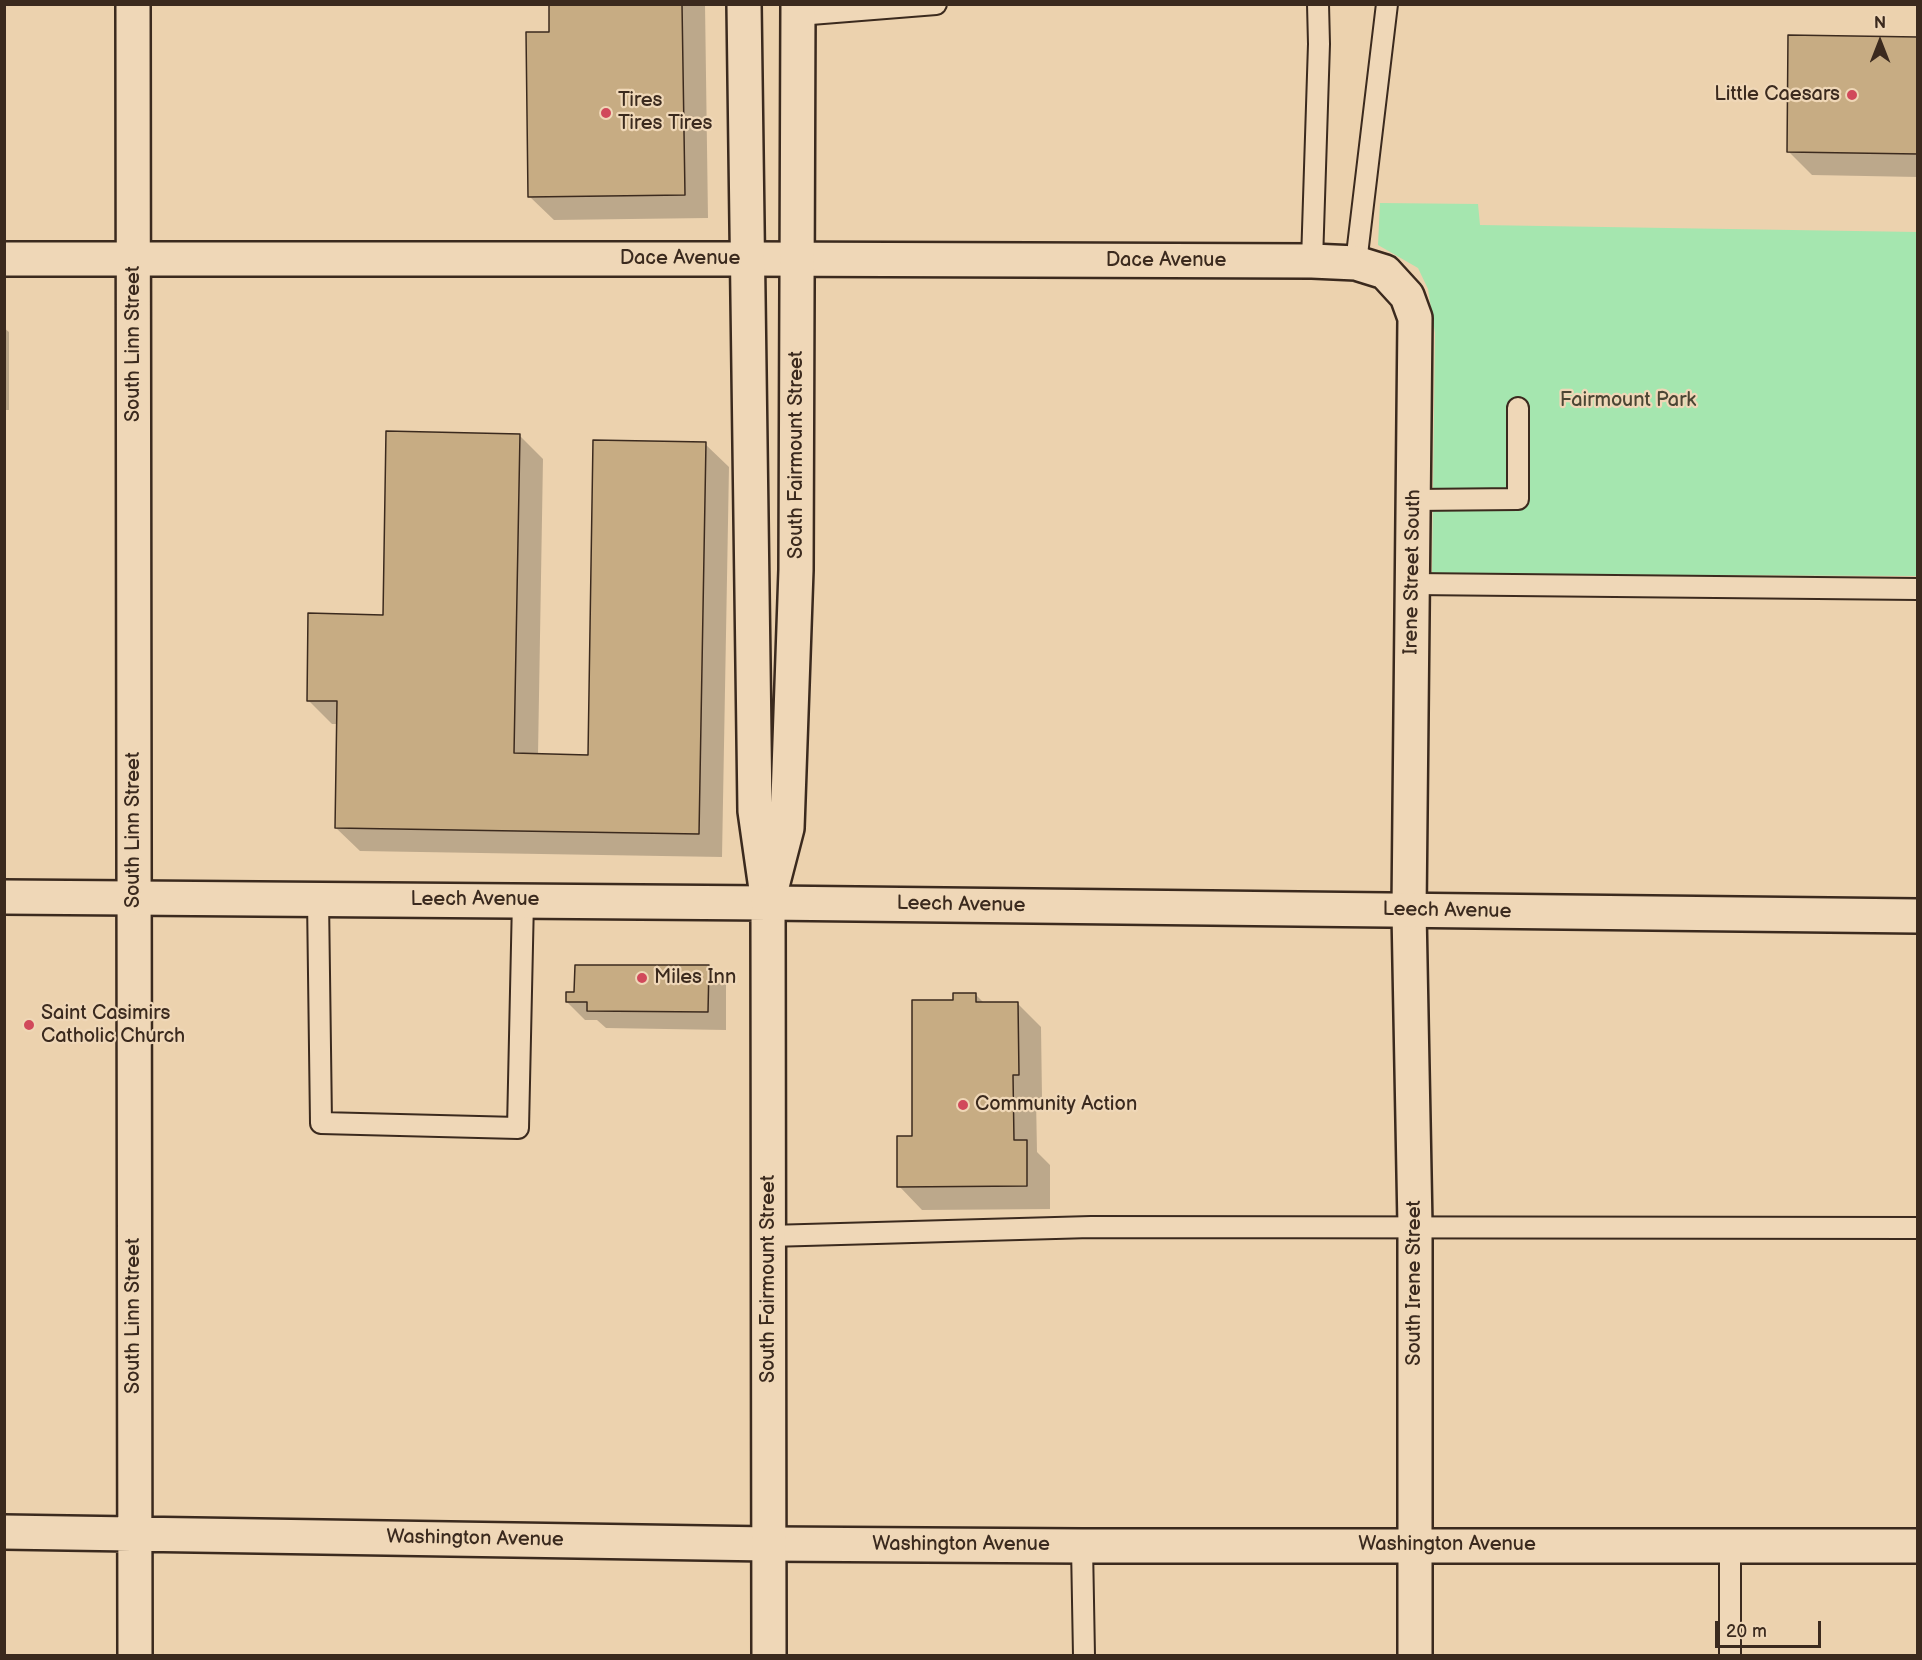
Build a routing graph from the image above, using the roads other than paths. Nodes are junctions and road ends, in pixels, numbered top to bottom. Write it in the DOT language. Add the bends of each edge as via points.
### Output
graph roads {
  1 [pos="133,4"];
  2 [pos="744,4"];
  3 [pos="936,4"];
  4 [pos="1318,4"];
  5 [pos="1387,4"];
  6 [pos="798,10"];
  7 [pos="4,259"];
  8 [pos="134,259"];
  9 [pos="747,259"];
  10 [pos="799,260"];
  11 [pos="1312,261"];
  12 [pos="1356,263"];
  13 [pos="1518,408"];
  14 [pos="1414,501"];
  15 [pos="1413,584"];
  16 [pos="1917,589"];
  17 [pos="4,897"];
  18 [pos="134,897"];
  19 [pos="318,899"];
  20 [pos="523,900"];
  21 [pos="768,903"];
  22 [pos="1409,911"];
  23 [pos="1917,916"];
  24 [pos="1415,1226"];
  25 [pos="1917,1228"];
  26 [pos="769,1236"];
  27 [pos="4,1532"];
  28 [pos="134,1533"];
  29 [pos="769,1544"];
  30 [pos="1414,1545"];
  31 [pos="1730,1545"];
  32 [pos="1082,1546"];
  33 [pos="1917,1546"];
  34 [pos="135,1656"];
  35 [pos="769,1656"];
  36 [pos="1084,1656"];
  37 [pos="1415,1656"];
  38 [pos="1730,1656"];
  1 -- 8 [label="street, South Linn Street"];
  2 -- 9 [label="street, South Fairmount Street"];
  3 -- 6 [label="lane"];
  4 -- 11 [label="lane"];
  5 -- 12 [label="lane"];
  6 -- 10 [label="street, South Fairmount Street"];
  7 -- 8 [label="street, Dace Avenue"];
  8 -- 9 [label="street, Dace Avenue"];
  8 -- 18 [label="street, South Linn Street"];
  9 -- 10 [label="street, Dace Avenue"];
  9 -- 21 [label="street, South Fairmount Street" via="755,811"];
  10 -- 11 [label="street, Dace Avenue"];
  10 -- 21 [label="street, South Fairmount Street" via="796,570 787,828"];
  11 -- 12 [label="street, Dace Avenue"];
  12 -- 14 [label="street, Irene Street South" via="1385,272 1407,296 1415,318"];
  13 -- 14 [label="lane" via="1518,499"];
  14 -- 15 [label="street, Irene Street South"];
  15 -- 16 [label="lane"];
  15 -- 22 [label="street, Irene Street South"];
  17 -- 18 [label="street, Leech Avenue"];
  18 -- 19 [label="street, Leech Avenue"];
  18 -- 28 [label="street, South Linn Street"];
  19 -- 20 [label="street, Leech Avenue"];
  19 -- 20 [label="lane" via="321,1123 518,1128"];
  20 -- 21 [label="street, Leech Avenue"];
  21 -- 22 [label="street, Leech Avenue"];
  21 -- 26 [label="street, South Fairmount Street"];
  22 -- 23 [label="street, Leech Avenue"];
  22 -- 24 [label="street, South Irene Street"];
  24 -- 25 [label="lane"];
  24 -- 26 [label="lane" via="1090,1227"];
  24 -- 30 [label="street, South Irene Street"];
  26 -- 29 [label="street, South Fairmount Street"];
  27 -- 28 [label="street, Washington Avenue"];
  28 -- 29 [label="street, Washington Avenue"];
  28 -- 34 [label="street, South Linn Street"];
  29 -- 32 [label="street, Washington Avenue"];
  29 -- 35 [label="street, South Fairmount Street"];
  30 -- 31 [label="street, Washington Avenue"];
  30 -- 32 [label="street, Washington Avenue"];
  30 -- 37 [label="street, South Irene Street"];
  31 -- 33 [label="street, Washington Avenue"];
  31 -- 38 [label="lane"];
  32 -- 36 [label="lane"];
}
